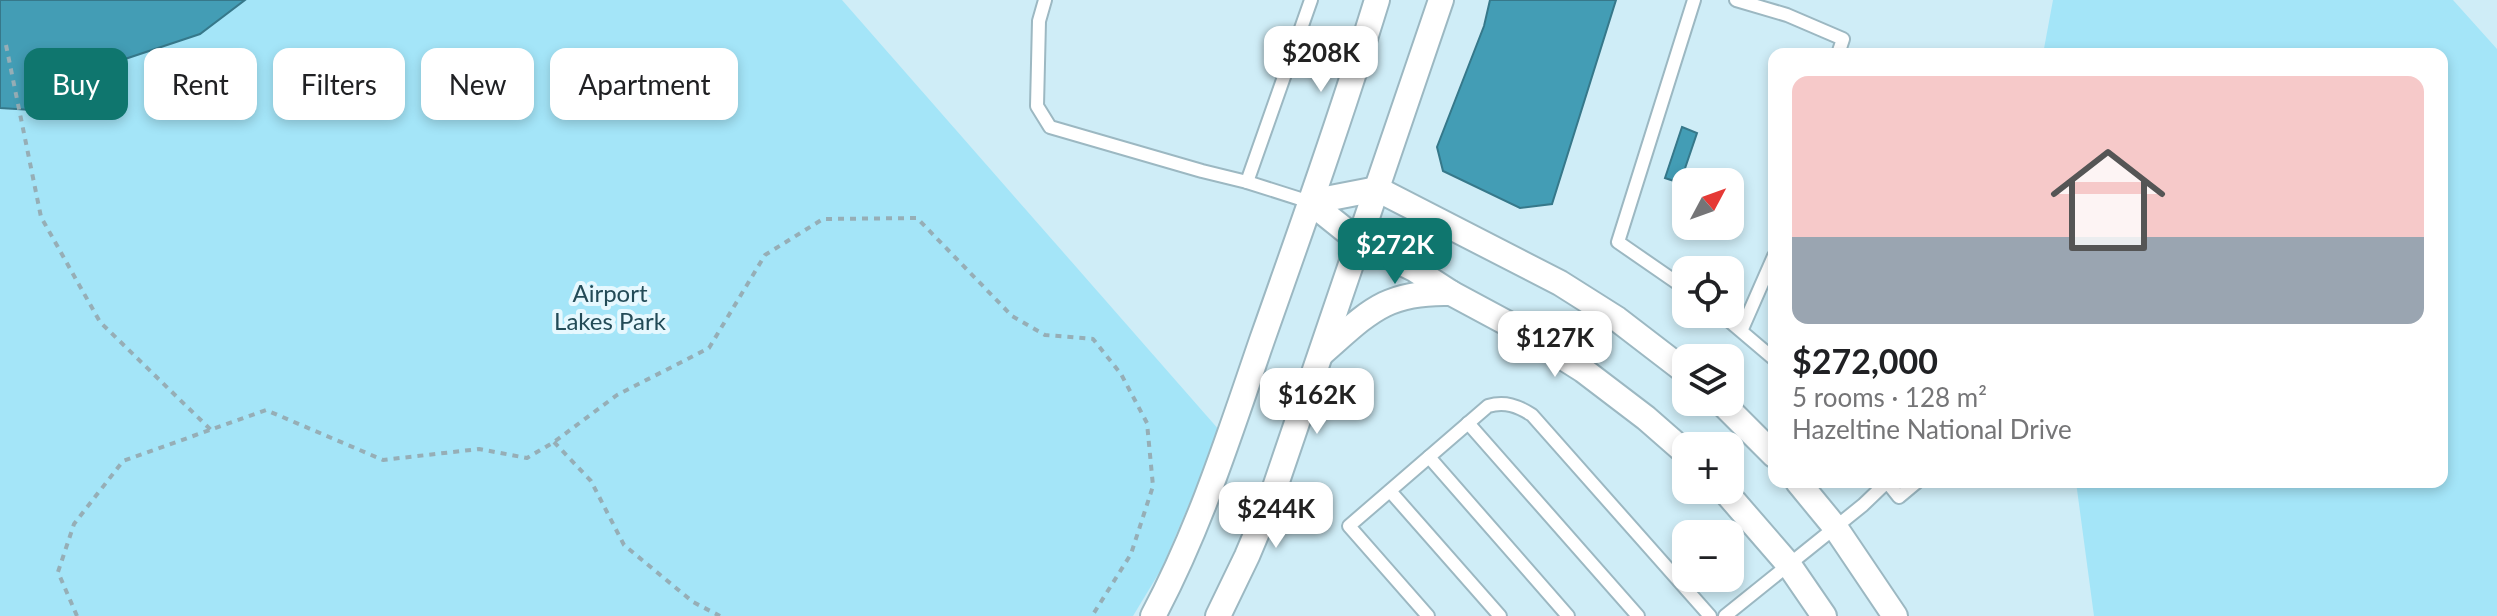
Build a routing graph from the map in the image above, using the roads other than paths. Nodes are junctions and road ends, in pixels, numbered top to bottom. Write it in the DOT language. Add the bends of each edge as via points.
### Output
graph roads {
  1 [pos="1045,0"];
  2 [pos="1311,0"];
  3 [pos="1377,0"];
  4 [pos="1441,0"];
  5 [pos="1694,0"];
  6 [pos="1736,0"];
  7 [pos="1840,48"];
  8 [pos="1247,182"];
  9 [pos="1377,189"];
  10 [pos="1310,202"];
  11 [pos="1360,242"];
  12 [pos="1768,270"];
  13 [pos="1672,279"];
  14 [pos="1451,293"];
  15 [pos="1742,329"];
  16 [pos="1768,353"];
  17 [pos="1320,355"];
  18 [pos="1672,361"];
  19 [pos="1735,416"];
  20 [pos="1468,423"];
  21 [pos="1672,441"];
  22 [pos="1768,449"];
  23 [pos="1429,457"];
  24 [pos="1803,488"];
  25 [pos="1880,488"];
  26 [pos="1892,488"];
  27 [pos="1910,488"];
  28 [pos="1390,491"];
  29 [pos="1736,504"];
  30 [pos="1835,527"];
  31 [pos="1789,565"];
  32 [pos="1153,616"];
  33 [pos="1218,616"];
  34 [pos="1428,616"];
  35 [pos="1500,616"];
  36 [pos="1568,616"];
  37 [pos="1638,616"];
  38 [pos="1710,616"];
  39 [pos="1725,616"];
  40 [pos="1824,616"];
  41 [pos="1895,616"];
  1 -- 8 [label="lane" via="1039,21 1037,106 1050,127"];
  2 -- 8 [label="lane"];
  3 -- 10 [label="street"];
  4 -- 9 [label="street"];
  5 -- 13 [label="lane" via="1618,242"];
  6 -- 7 [label="lane" via="1843,39"];
  8 -- 10 [label="lane"];
  9 -- 10 [label="street"];
  9 -- 11 [label="street"];
  9 -- 18 [label="street" via="1560,283"];
  10 -- 11 [label="street"];
  10 -- 32 [label="street" via="1203,507"];
  11 -- 14 [label="street"];
  11 -- 17 [label="street"];
  12 -- 15 [label="lane"];
  14 -- 17 [label="street" via="1409,294 1382,305"];
  14 -- 21 [label="street" via="1583,370"];
  15 -- 16 [label="lane"];
  17 -- 33 [label="street" via="1271,499"];
  19 -- 22 [label="street"];
  20 -- 23 [label="lane"];
  20 -- 37 [label="lane"];
  20 -- 38 [label="lane" via="1497,403 1532,415"];
  23 -- 28 [label="lane"];
  23 -- 36 [label="lane"];
  24 -- 30 [label="street"];
  25 -- 30 [label="lane"];
  26 -- 27 [label="lane" via="1899,497"];
  28 -- 34 [label="lane" via="1349,526"];
  28 -- 35 [label="lane"];
  29 -- 31 [label="street"];
  30 -- 31 [label="lane"];
  30 -- 41 [label="street"];
  31 -- 39 [label="lane"];
  31 -- 40 [label="street"];
}
